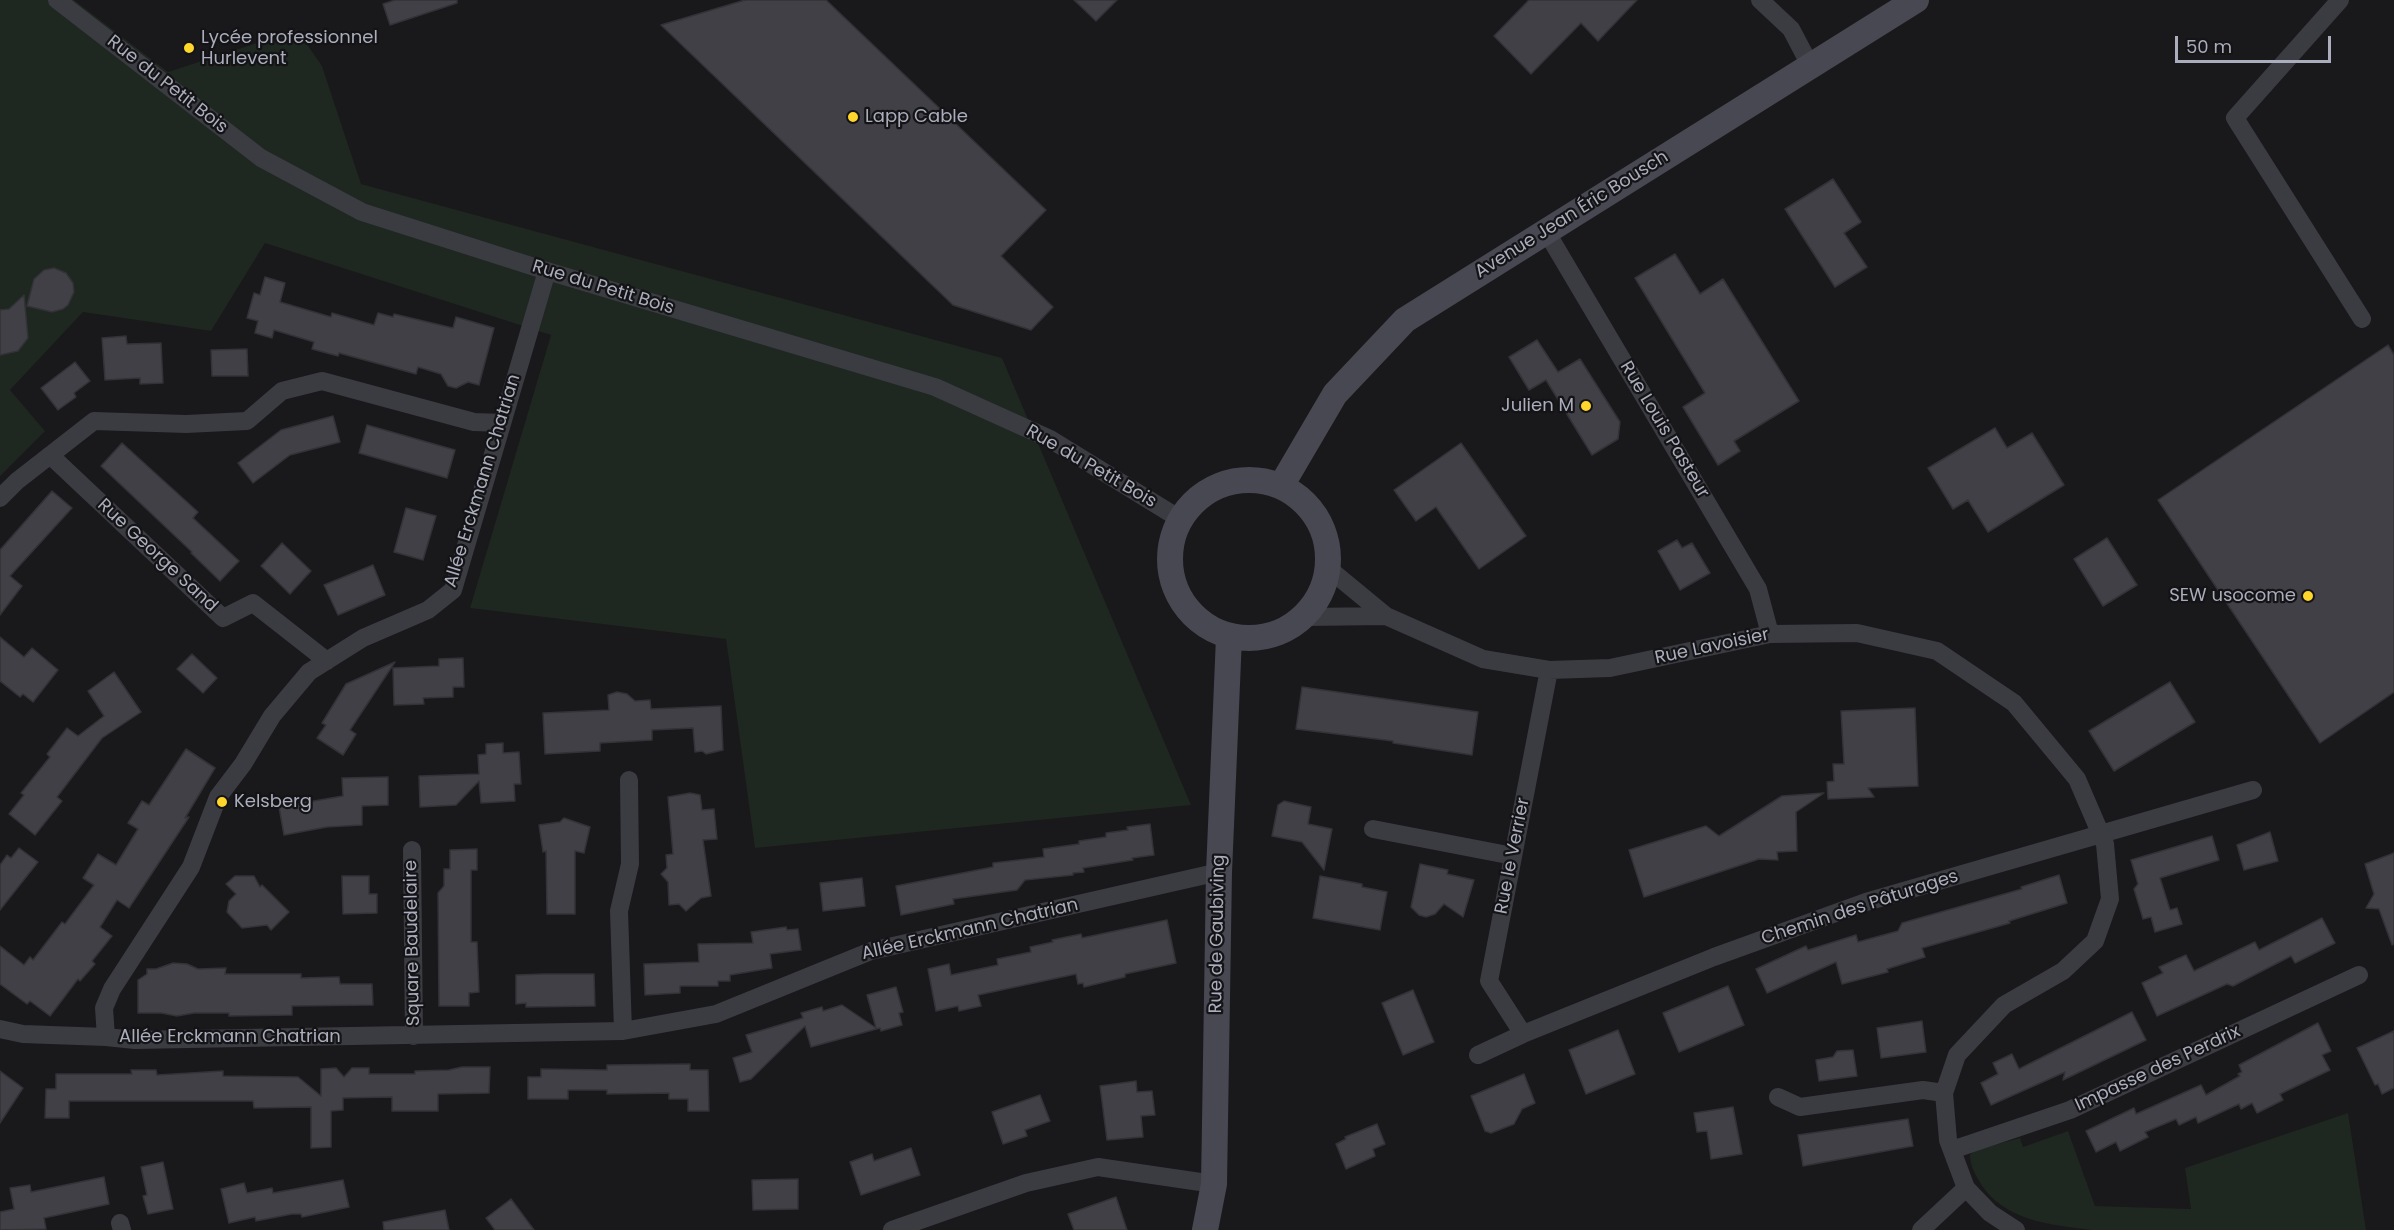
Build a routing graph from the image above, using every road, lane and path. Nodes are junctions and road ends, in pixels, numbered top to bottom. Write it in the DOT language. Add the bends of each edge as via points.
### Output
graph roads {
  1 [pos="57,0"];
  2 [pos="1760,0"];
  3 [pos="1916,0"];
  4 [pos="2340,0"];
  5 [pos="1811,67"];
  6 [pos="1546,231"];
  7 [pos="546,271"];
  8 [pos="2362,319"];
  9 [pos="502,423"];
  10 [pos="51,456"];
  11 [pos="1281,486"];
  12 [pos="0,498"];
  13 [pos="1180,519"];
  14 [pos="1329,569"];
  15 [pos="1386,616"];
  16 [pos="1305,617"];
  17 [pos="1770,634"];
  18 [pos="1229,637"];
  19 [pos="327,661"];
  20 [pos="1549,670"];
  21 [pos="629,780"];
  22 [pos="2253,790"];
  23 [pos="1373,829"];
  24 [pos="2101,835"];
  25 [pos="412,850"];
  26 [pos="1513,856"];
  27 [pos="1219,872"];
  28 [pos="2359,975"];
  29 [pos="0,1029"];
  30 [pos="623,1031"];
  31 [pos="1522,1034"];
  32 [pos="414,1036"];
  33 [pos="106,1037"];
  34 [pos="1478,1055"];
  35 [pos="1944,1093"];
  36 [pos="1778,1097"];
  37 [pos="1952,1150"];
  38 [pos="1214,1184"];
  39 [pos="1966,1188"];
  40 [pos="892,1230"];
  41 [pos="1205,1230"];
  42 [pos="1921,1230"];
  43 [pos="2016,1230"];
  1 -- 7 [label="street, Rue du Petit Bois" via="261,158 362,212"];
  2 -- 5 [label="street" via="1791,29"];
  3 -- 5 [label="main road, Avenue Jean Éric Bousch"];
  4 -- 8 [label="street" via="2235,118"];
  5 -- 6 [label="main road, Avenue Jean Éric Bousch"];
  6 -- 11 [label="main road, Avenue Jean Éric Bousch" via="1405,320 1335,394"];
  6 -- 17 [label="street, Rue Louis Pasteur" via="1758,589"];
  7 -- 9 [label="street, Allée Erckmann Chatrian"];
  7 -- 13 [label="street, Rue du Petit Bois" via="935,387 1050,439"];
  9 -- 10 [label="street" via="474,422 322,381 282,391 247,421 94,421"];
  9 -- 19 [label="street, Allée Erckmann Chatrian" via="453,590 428,610 363,638"];
  10 -- 12 [label="street"];
  10 -- 19 [label="street, Rue George Sand" via="223,618 253,603"];
  11 -- 13 [label="main road" via="1258,480 1235,481 1213,488 1194,501"];
  11 -- 14 [label="main road" via="1302,500 1318,520 1328,543"];
  13 -- 18 [label="main road" via="1171,542 1169,567 1175,590 1188,611 1207,627"];
  14 -- 15 [label="street, Rue Lavoisier"];
  14 -- 16 [label="main road" via="1321,595"];
  15 -- 16 [label="street, Rue Lavoisier"];
  15 -- 20 [label="street, Rue Lavoisier" via="1482,659"];
  16 -- 18 [label="main road" via="1283,632 1257,639"];
  17 -- 20 [label="street, Rue Lavoisier" via="1610,668"];
  17 -- 24 [label="street, Rue Lavoisier" via="1857,633 1937,651 2014,703 2077,779"];
  18 -- 27 [label="main road, Rue de Gaubiving"];
  19 -- 33 [label="street, Allée Erckmann Chatrian" via="309,672 272,716 218,797 191,867 112,989 104,1008"];
  20 -- 26 [label="street, Rue le Verrier"];
  21 -- 30 [label="street" via="630,864 619,911"];
  22 -- 24 [label="street, Chemin des Pâturages"];
  23 -- 26 [label="street"];
  24 -- 31 [label="street, Chemin des Pâturages" via="1866,902 1714,957"];
  24 -- 35 [label="street, Rue Lavoisier" via="2110,899 2095,940 2063,971 2004,1005 1957,1055"];
  25 -- 32 [label="street, Square Baudelaire"];
  26 -- 31 [label="street, Rue le Verrier" via="1489,981"];
  27 -- 30 [label="street, Allée Erckmann Chatrian" via="871,951 716,1014"];
  27 -- 38 [label="main road, Rue de Gaubiving"];
  28 -- 37 [label="street, Impasse des Perdrix" via="2070,1110"];
  29 -- 33 [label="street" via="23,1034"];
  30 -- 32 [label="street, Allée Erckmann Chatrian"];
  31 -- 34 [label="street, Chemin des Pâturages"];
  32 -- 33 [label="street, Allée Erckmann Chatrian" via="135,1040"];
  35 -- 36 [label="street" via="1923,1090 1800,1107"];
  35 -- 37 [label="street"];
  37 -- 39 [label="street"];
  38 -- 40 [label="street" via="1098,1167 1026,1183"];
  38 -- 41 [label="main road, Rue de Gaubiving"];
  39 -- 42 [label="street"];
  39 -- 43 [label="street" via="1990,1214"];
}
